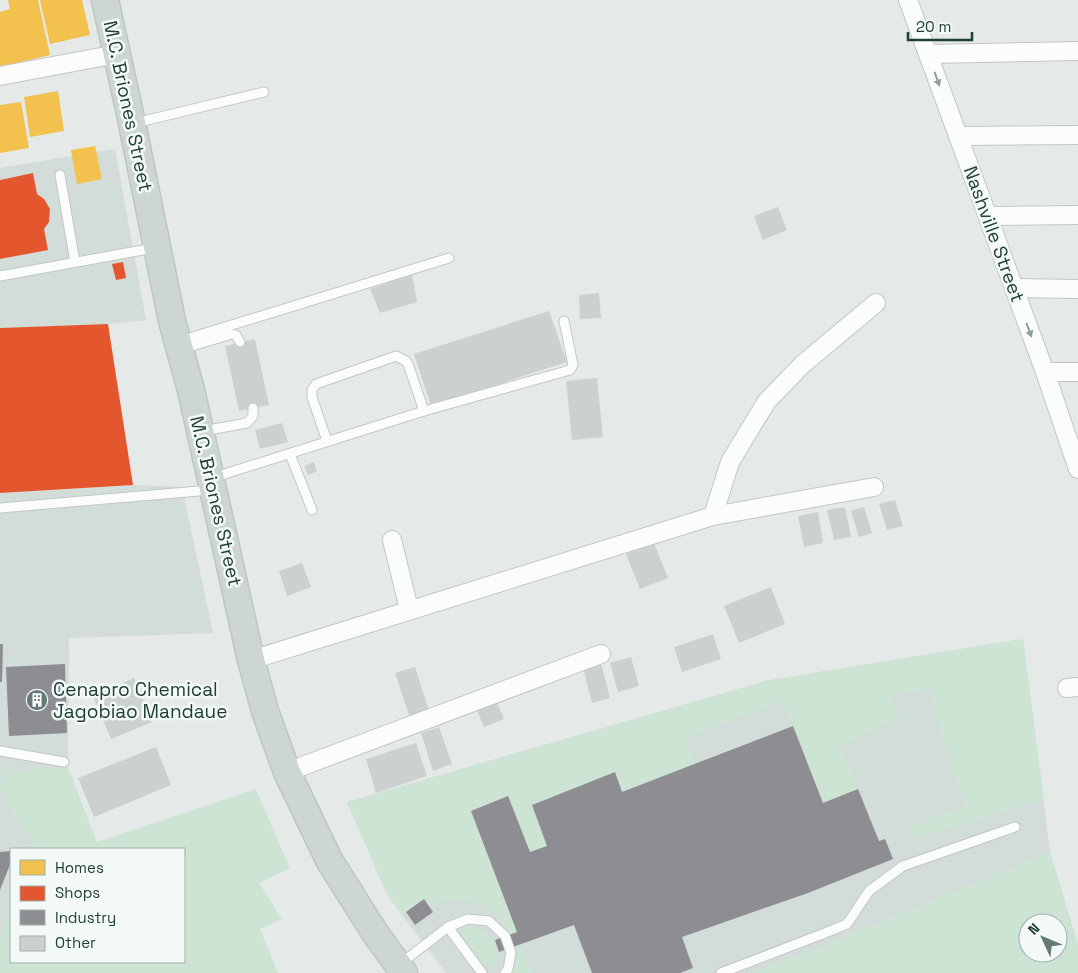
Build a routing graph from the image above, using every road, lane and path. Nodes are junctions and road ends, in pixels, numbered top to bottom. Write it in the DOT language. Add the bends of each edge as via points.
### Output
graph roads {
  1 [pos="106,0"];
  2 [pos="908,0"];
  3 [pos="1078,51"];
  4 [pos="117,54"];
  5 [pos="928,54"];
  6 [pos="0,76"];
  7 [pos="264,92"];
  8 [pos="132,123"];
  9 [pos="1078,135"];
  10 [pos="958,136"];
  11 [pos="60,175"];
  12 [pos="1078,215"];
  13 [pos="988,216"];
  14 [pos="157,247"];
  15 [pos="449,258"];
  16 [pos="75,262"];
  17 [pos="0,276"];
  18 [pos="1014,288"];
  19 [pos="1078,290"];
  20 [pos="876,303"];
  21 [pos="564,321"];
  22 [pos="240,342"];
  23 [pos="178,346"];
  24 [pos="1045,372"];
  25 [pos="1078,372"];
  26 [pos="253,408"];
  27 [pos="424,412"];
  28 [pos="200,432"];
  29 [pos="328,442"];
  30 [pos="290,454"];
  31 [pos="1077,463"];
  32 [pos="212,484"];
  33 [pos="874,487"];
  34 [pos="0,508"];
  35 [pos="312,510"];
  36 [pos="713,516"];
  37 [pos="392,540"];
  38 [pos="410,609"];
  39 [pos="601,654"];
  40 [pos="251,660"];
  41 [pos="0,751"];
  42 [pos="64,762"];
  43 [pos="287,772"];
  44 [pos="1015,827"];
  45 [pos="448,927"];
  46 [pos="401,969"];
  47 [pos="482,973"];
  48 [pos="505,973"];
  49 [pos="721,973"];
  1 -- 4 [label="main road, M.C. Briones Street"];
  2 -- 5 [label="street, Nashville Street"];
  3 -- 5 [label="street"];
  4 -- 6 [label="street"];
  4 -- 8 [label="main road, M.C. Briones Street"];
  5 -- 10 [label="street, Nashville Street, one-way"];
  7 -- 8 [label="lane"];
  8 -- 14 [label="main road, M.C. Briones Street"];
  9 -- 10 [label="street"];
  10 -- 13 [label="street, Nashville Street"];
  11 -- 16 [label="lane"];
  12 -- 13 [label="street"];
  13 -- 18 [label="street, Nashville Street"];
  14 -- 16 [label="lane"];
  14 -- 23 [label="main road, M.C. Briones Street"];
  15 -- 23 [label="lane"];
  16 -- 17 [label="lane"];
  18 -- 19 [label="street"];
  18 -- 24 [label="street, Nashville Street, one-way"];
  20 -- 36 [label="street" via="803,364 767,400 730,462"];
  21 -- 27 [label="lane" via="573,365 570,370"];
  22 -- 23 [label="lane" via="232,334"];
  23 -- 28 [label="main road, M.C. Briones Street"];
  24 -- 25 [label="street"];
  24 -- 31 [label="street, Nashville Street"];
  26 -- 28 [label="lane" via="247,423"];
  27 -- 29 [label="lane"];
  27 -- 29 [label="lane" via="408,364 396,356 316,384 312,397"];
  28 -- 32 [label="main road, M.C. Briones Street"];
  29 -- 30 [label="lane"];
  30 -- 32 [label="lane"];
  30 -- 35 [label="lane"];
  32 -- 34 [label="lane"];
  32 -- 40 [label="main road, M.C. Briones Street"];
  33 -- 36 [label="street"];
  36 -- 38 [label="street"];
  37 -- 38 [label="street"];
  38 -- 40 [label="street"];
  39 -- 43 [label="street"];
  40 -- 43 [label="main road, M.C. Briones Street"];
  41 -- 42 [label="lane"];
  43 -- 46 [label="main road, M.C. Briones Street" via="329,860"];
  44 -- 49 [label="lane" via="903,866 870,891 847,924"];
  45 -- 46 [label="lane"];
  45 -- 47 [label="lane"];
  45 -- 48 [label="lane" via="468,919 489,921 505,936 510,948"];
}
